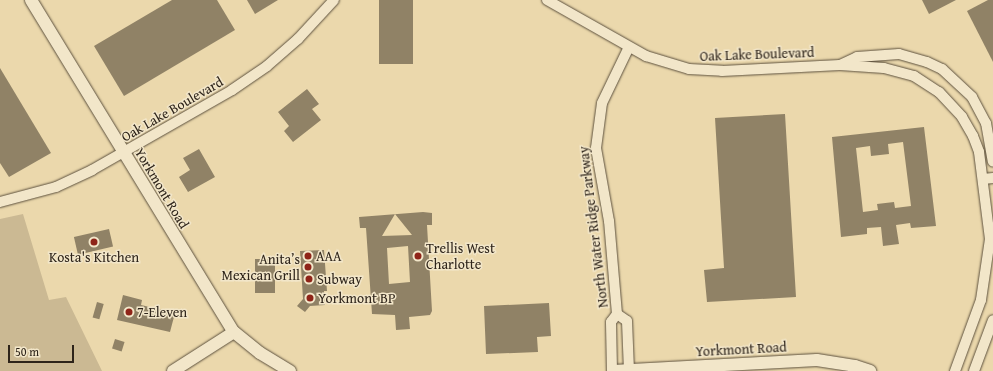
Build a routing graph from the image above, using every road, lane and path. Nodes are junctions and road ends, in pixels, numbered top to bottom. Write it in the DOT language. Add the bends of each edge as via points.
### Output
graph roads {
  1 [pos="31,0"];
  2 [pos="334,0"];
  3 [pos="547,0"];
  4 [pos="629,47"];
  5 [pos="840,65"];
  6 [pos="124,153"];
  7 [pos="993,161"];
  8 [pos="993,178"];
  9 [pos="982,179"];
  10 [pos="0,202"];
  11 [pos="617,314"];
  12 [pos="993,320"];
  13 [pos="234,332"];
  14 [pos="173,371"];
  15 [pos="290,371"];
  16 [pos="612,371"];
  17 [pos="629,371"];
  18 [pos="870,371"];
  19 [pos="955,371"];
  20 [pos="974,371"];
  1 -- 6 [label="street, Yorkmont Road"];
  2 -- 6 [label="street, Oak Lake Boulevard" via="298,39 267,66 232,90"];
  3 -- 4 [label="street, Oak Lake Boulevard"];
  4 -- 5 [label="street, Oak Lake Boulevard" via="653,60 698,70"];
  4 -- 11 [label="street, North Water Ridge Parkway" via="602,103 596,148 609,220"];
  5 -- 7 [label="street, Oak Lake Boulevard" via="857,57 899,54 942,69 957,81 975,103 986,124"];
  5 -- 9 [label="street, Oak Lake Boulevard" via="902,72 939,92 968,126 978,152"];
  6 -- 10 [label="street, Oak Lake Boulevard" via="56,187"];
  6 -- 13 [label="street, Yorkmont Road"];
  8 -- 9 [label="street"];
  9 -- 19 [label="street, Oak Lake Boulevard" via="990,252 974,324"];
  11 -- 16 [label="street, North Water Ridge Parkway" via="611,322"];
  11 -- 17 [label="street, North Water Ridge Parkway" via="627,321"];
  12 -- 20 [label="street"];
  13 -- 14 [label="street"];
  13 -- 15 [label="street, Yorkmont Road" via="260,353"];
  16 -- 17 [label="street, Yorkmont Road"];
  17 -- 18 [label="street, Yorkmont Road" via="817,360"];
}
